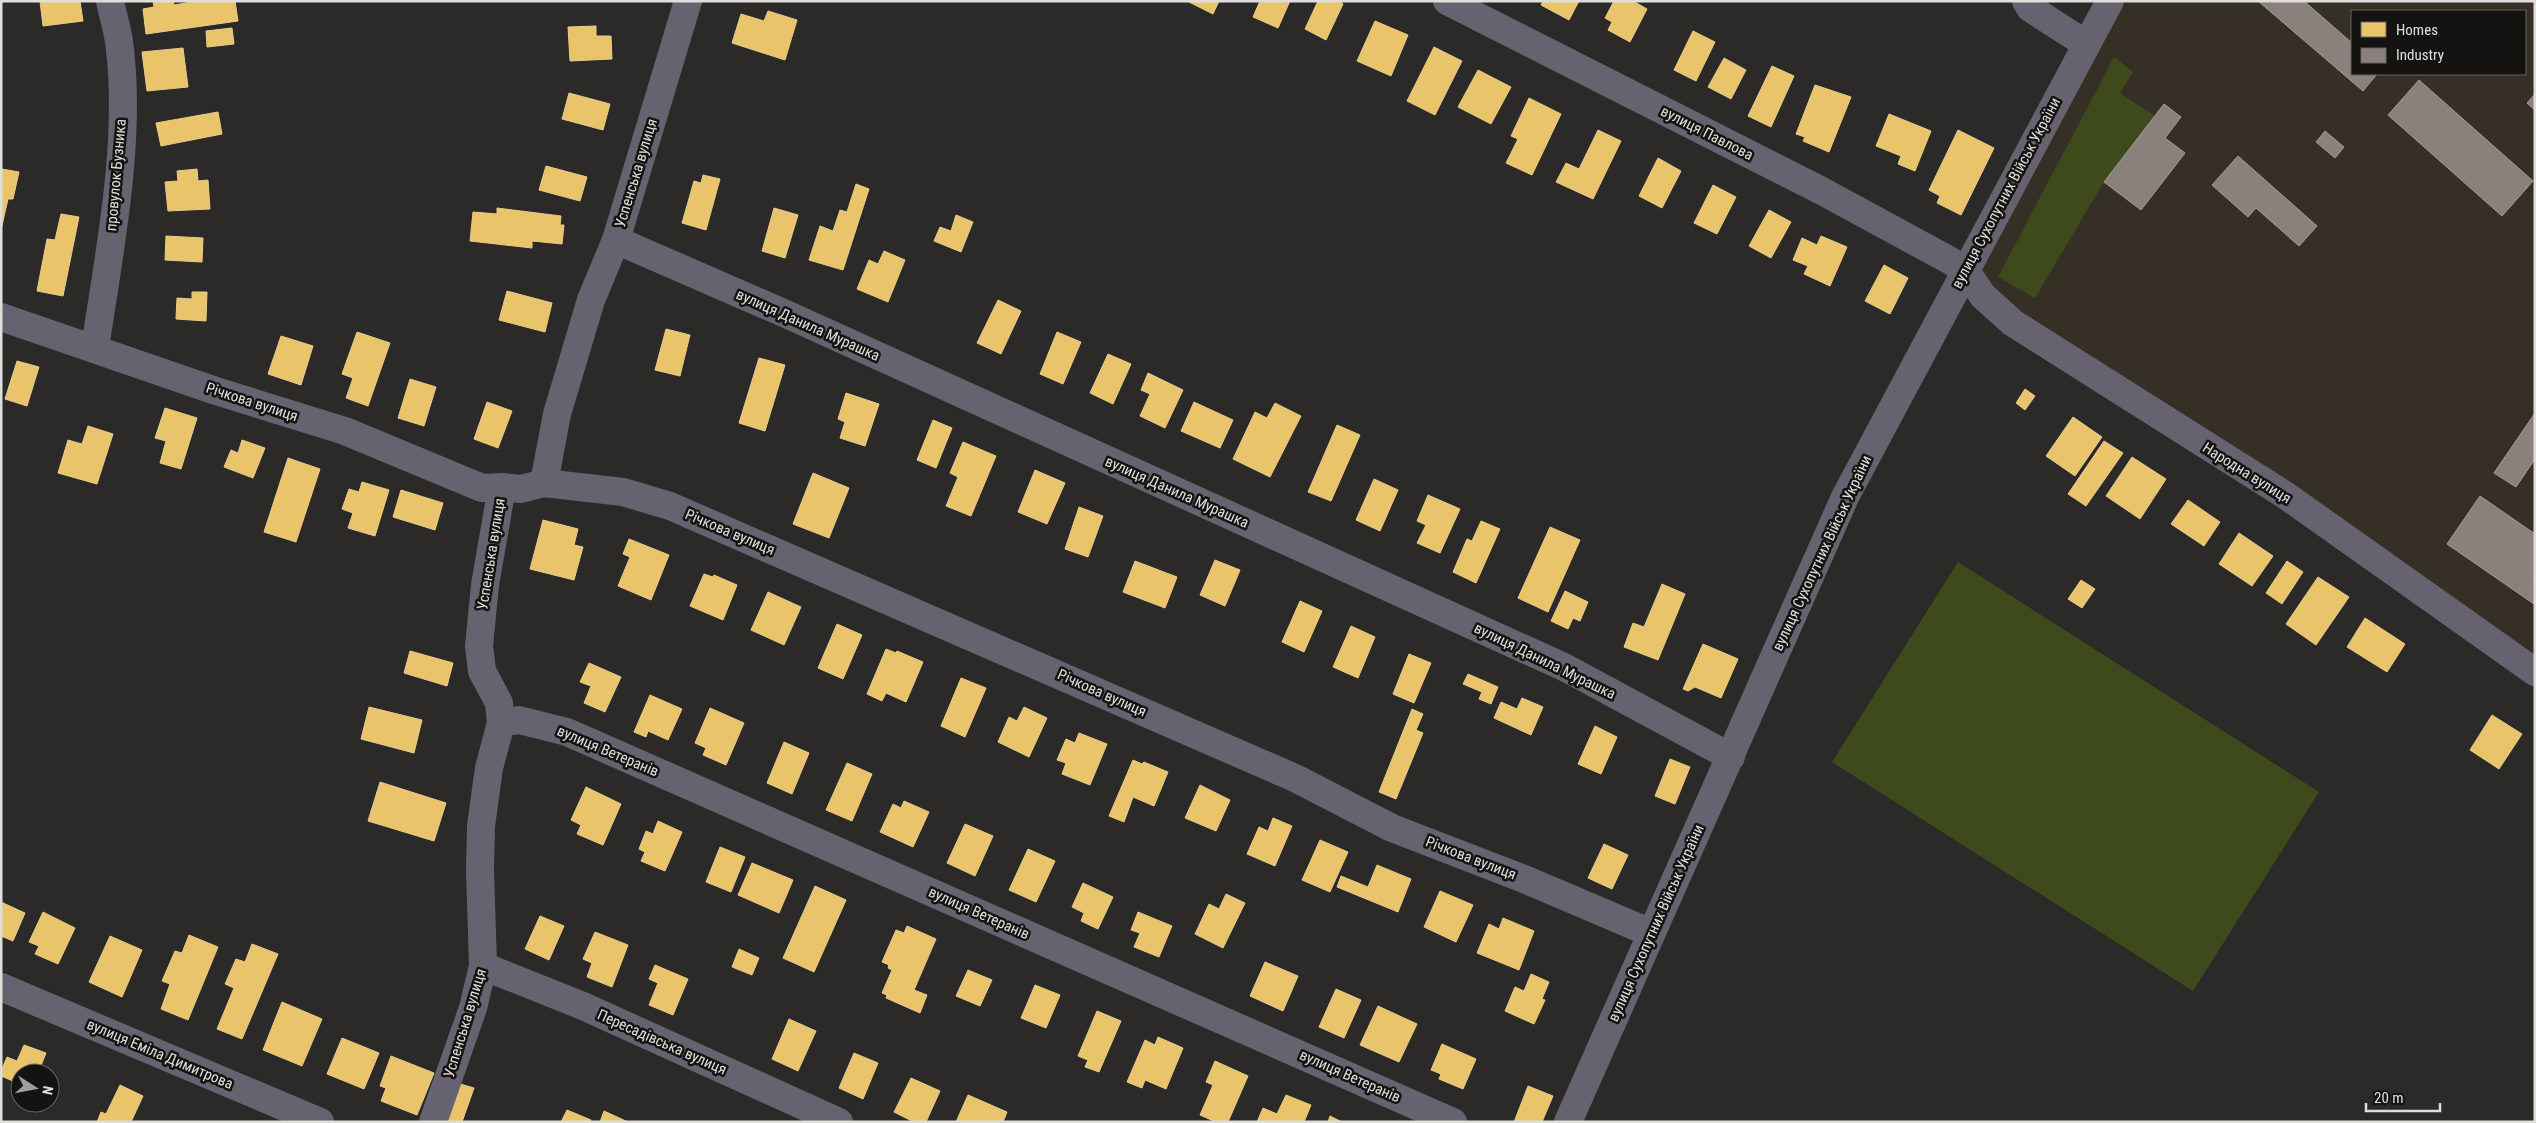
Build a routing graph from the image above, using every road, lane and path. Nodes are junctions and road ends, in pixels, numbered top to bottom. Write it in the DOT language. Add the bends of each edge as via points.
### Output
graph roads {
  1 [pos="110,1"];
  2 [pos="688,1"];
  3 [pos="1447,1"];
  4 [pos="2026,1"];
  5 [pos="2110,1"];
  6 [pos="2086,44"];
  7 [pos="616,240"];
  8 [pos="1965,270"];
  9 [pos="1,317"];
  10 [pos="95,348"];
  11 [pos="544,482"];
  12 [pos="502,487"];
  13 [pos="2535,672"];
  14 [pos="501,722"];
  15 [pos="1731,757"];
  16 [pos="1651,933"];
  17 [pos="483,966"];
  18 [pos="1,987"];
  19 [pos="320,1122"];
  20 [pos="433,1122"];
  21 [pos="839,1122"];
  22 [pos="1453,1122"];
  23 [pos="1568,1122"];
  1 -- 10 [label="street, провулок Бузника" via="120,49 122,124 115,207"];
  2 -- 7 [label="street, Успенська вулиця"];
  3 -- 8 [label="street, вулиця Павлова" via="1822,191"];
  4 -- 6 [label="street" via="2030,8"];
  5 -- 6 [label="street, вулиця Сухопутних Військ України"];
  6 -- 8 [label="street, вулиця Сухопутних Військ України"];
  7 -- 11 [label="street, Успенська вулиця" via="591,300 557,414"];
  7 -- 15 [label="street, вулиця Данила Мурашка" via="1564,667"];
  8 -- 13 [label="street, Народна вулиця" via="1983,296 2012,323 2285,495"];
  8 -- 15 [label="street, вулиця Сухопутних Військ України" via="1844,496"];
  9 -- 10 [label="street, Річкова вулиця"];
  10 -- 12 [label="street, Річкова вулиця" via="216,391 346,431 482,488"];
  11 -- 12 [label="street, Успенська вулиця" via="521,489"];
  11 -- 16 [label="street, Річкова вулиця" via="623,492 686,513 1286,774 1392,828 1524,878"];
  12 -- 14 [label="street, Успенська вулиця" via="485,585 479,646 482,671 499,703"];
  14 -- 17 [label="street, Успенська вулиця" via="489,768 481,826"];
  14 -- 22 [label="street, вулиця Ветеранів" via="519,720 567,732"];
  15 -- 16 [label="street, вулиця Сухопутних Військ України"];
  16 -- 23 [label="street, вулиця Сухопутних Військ України"];
  17 -- 20 [label="street, Успенська вулиця" via="473,1008"];
  17 -- 21 [label="street, Пересадівська вулиця" via="583,1006"];
  18 -- 19 [label="street, вулиця Еміла Димитрова"];
}
